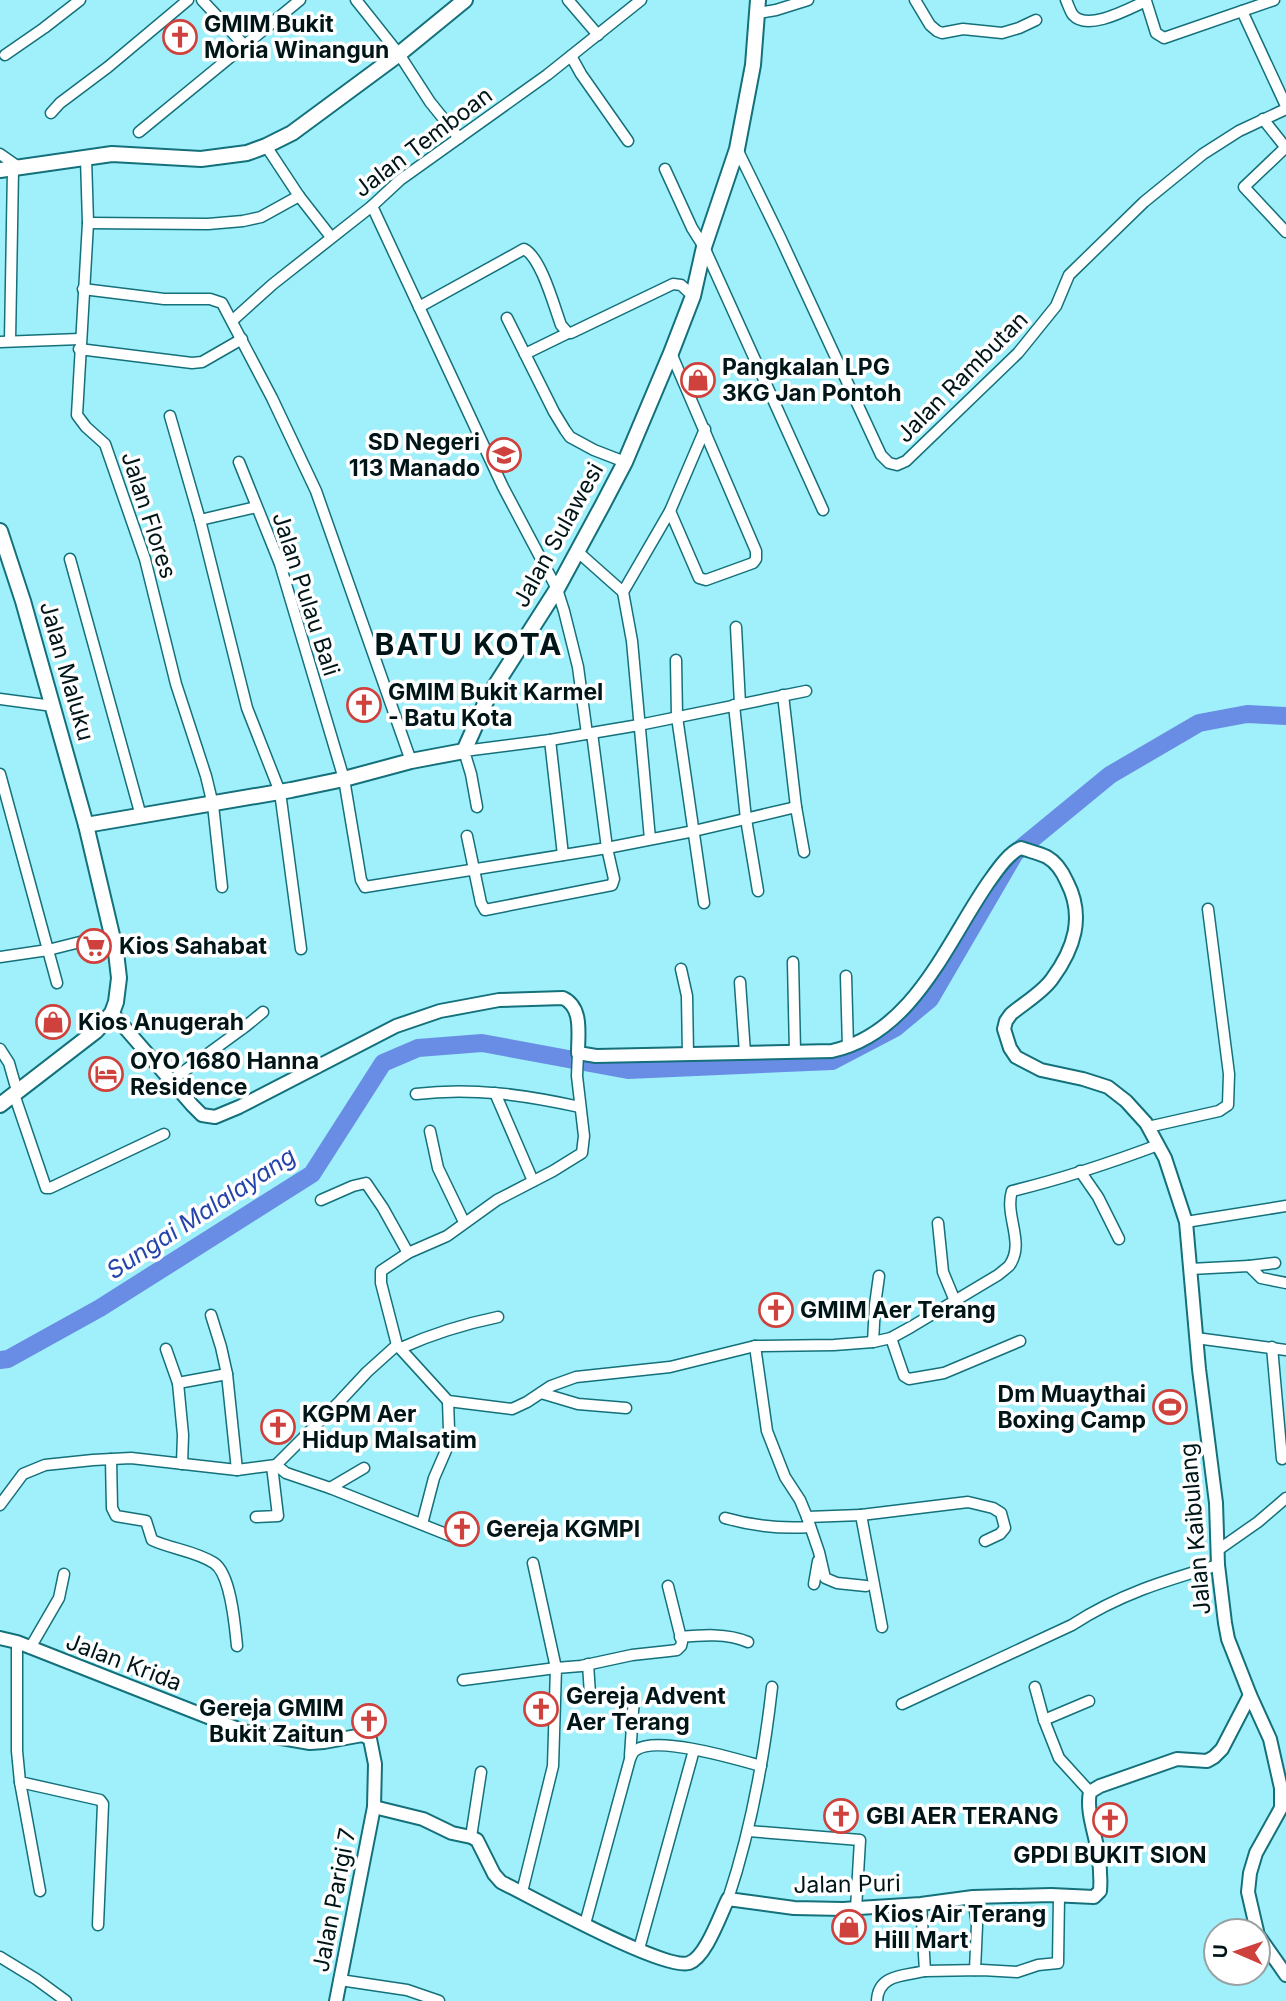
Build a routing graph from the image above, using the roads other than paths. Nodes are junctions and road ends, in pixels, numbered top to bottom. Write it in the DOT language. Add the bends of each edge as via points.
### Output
graph roads {
  1 [pos="80,0"];
  2 [pos="188,0"];
  3 [pos="202,0"];
  4 [pos="300,0"];
  5 [pos="356,0"];
  6 [pos="465,0"];
  7 [pos="568,0"];
  8 [pos="641,0"];
  9 [pos="808,0"];
  10 [pos="915,0"];
  11 [pos="1066,0"];
  12 [pos="1146,0"];
  13 [pos="1274,0"];
  14 [pos="758,6"];
  15 [pos="1242,10"];
  16 [pos="1036,20"];
  17 [pos="598,35"];
  18 [pos="245,46"];
  19 [pos="399,54"];
  20 [pos="5,55"];
  21 [pos="571,56"];
  22 [pos="1286,107"];
  23 [pos="51,113"];
  24 [pos="1263,120"];
  25 [pos="139,132"];
  26 [pos="459,138"];
  27 [pos="628,141"];
  28 [pos="266,146"];
  29 [pos="1286,148"];
  30 [pos="737,149"];
  31 [pos="0,153"];
  32 [pos="86,158"];
  33 [pos="11,169"];
  34 [pos="665,169"];
  35 [pos="299,196"];
  36 [pos="372,206"];
  37 [pos="88,223"];
  38 [pos="1286,232"];
  39 [pos="331,237"];
  40 [pos="704,247"];
  41 [pos="83,289"];
  42 [pos="693,296"];
  43 [pos="419,307"];
  44 [pos="507,318"];
  45 [pos="233,320"];
  46 [pos="568,333"];
  47 [pos="242,339"];
  48 [pos="5,342"];
  49 [pos="80,344"];
  50 [pos="671,353"];
  51 [pos="525,354"];
  52 [pos="170,416"];
  53 [pos="705,429"];
  54 [pos="239,462"];
  55 [pos="625,462"];
  56 [pos="256,507"];
  57 [pos="823,510"];
  58 [pos="670,511"];
  59 [pos="200,520"];
  60 [pos="1,535"];
  61 [pos="578,552"];
  62 [pos="70,559"];
  63 [pos="557,589"];
  64 [pos="623,592"];
  65 [pos="736,627"];
  66 [pos="676,660"];
  67 [pos="806,691"];
  68 [pos="783,695"];
  69 [pos="0,699"];
  70 [pos="737,705"];
  71 [pos="53,706"];
  72 [pos="677,717"];
  73 [pos="639,725"];
  74 [pos="590,733"];
  75 [pos="550,740"];
  76 [pos="464,751"];
  77 [pos="411,761"];
  78 [pos="0,774"];
  79 [pos="344,779"];
  80 [pos="280,792"];
  81 [pos="213,805"];
  82 [pos="477,807"];
  83 [pos="796,807"];
  84 [pos="141,816"];
  85 [pos="746,819"];
  86 [pos="86,825"];
  87 [pos="694,831"];
  88 [pos="467,836"];
  89 [pos="650,839"];
  90 [pos="607,848"];
  91 [pos="804,852"];
  92 [pos="563,855"];
  93 [pos="473,870"];
  94 [pos="222,887"];
  95 [pos="758,891"];
  96 [pos="704,903"];
  97 [pos="1208,909"];
  98 [pos="112,934"];
  99 [pos="301,949"];
  100 [pos="48,950"];
  101 [pos="0,957"];
  102 [pos="793,962"];
  103 [pos="681,970"];
  104 [pos="846,976"];
  105 [pos="740,982"];
  106 [pos="57,983"];
  107 [pos="263,1012"];
  108 [pos="112,1013"];
  109 [pos="848,1047"];
  110 [pos="0,1049"];
  111 [pos="795,1052"];
  112 [pos="745,1053"];
  113 [pos="578,1055"];
  114 [pos="688,1055"];
  115 [pos="172,1080"];
  116 [pos="15,1093"];
  117 [pos="495,1093"];
  118 [pos="416,1094"];
  119 [pos="0,1105"];
  120 [pos="580,1107"];
  121 [pos="1148,1127"];
  122 [pos="430,1131"];
  123 [pos="164,1134"];
  124 [pos="1158,1144"];
  125 [pos="1080,1171"];
  126 [pos="533,1181"];
  127 [pos="321,1200"];
  128 [pos="1286,1206"];
  129 [pos="464,1222"];
  130 [pos="1186,1222"];
  131 [pos="938,1223"];
  132 [pos="1119,1239"];
  133 [pos="408,1253"];
  134 [pos="1275,1263"];
  135 [pos="1249,1266"];
  136 [pos="1190,1269"];
  137 [pos="879,1276"];
  138 [pos="1286,1283"];
  139 [pos="955,1301"];
  140 [pos="211,1315"];
  141 [pos="498,1317"];
  142 [pos="891,1338"];
  143 [pos="1196,1338"];
  144 [pos="1020,1341"];
  145 [pos="873,1342"];
  146 [pos="399,1346"];
  147 [pos="755,1346"];
  148 [pos="1272,1348"];
  149 [pos="166,1349"];
  150 [pos="1286,1350"];
  151 [pos="227,1374"];
  152 [pos="178,1383"];
  153 [pos="541,1393"];
  154 [pos="448,1401"];
  155 [pos="626,1408"];
  156 [pos="111,1459"];
  157 [pos="1282,1459"];
  158 [pos="182,1465"];
  159 [pos="274,1466"];
  160 [pos="364,1468"];
  161 [pos="237,1470"];
  162 [pos="330,1488"];
  163 [pos="1286,1498"];
  164 [pos="0,1504"];
  165 [pos="861,1516"];
  166 [pos="256,1517"];
  167 [pos="725,1518"];
  168 [pos="808,1522"];
  169 [pos="422,1524"];
  170 [pos="451,1536"];
  171 [pos="985,1541"];
  172 [pos="1218,1550"];
  173 [pos="819,1552"];
  174 [pos="533,1563"];
  175 [pos="1218,1565"];
  176 [pos="64,1574"];
  177 [pos="814,1584"];
  178 [pos="667,1586"];
  179 [pos="866,1586"];
  180 [pos="882,1628"];
  181 [pos="680,1637"];
  182 [pos="0,1638"];
  183 [pos="17,1642"];
  184 [pos="748,1642"];
  185 [pos="237,1646"];
  186 [pos="30,1648"];
  187 [pos="588,1664"];
  188 [pos="556,1668"];
  189 [pos="463,1680"];
  190 [pos="772,1687"];
  191 [pos="1035,1687"];
  192 [pos="1250,1695"];
  193 [pos="1089,1701"];
  194 [pos="902,1704"];
  195 [pos="1044,1720"];
  196 [pos="694,1749"];
  197 [pos="629,1759"];
  198 [pos="761,1766"];
  199 [pos="481,1772"];
  200 [pos="20,1782"];
  201 [pos="1090,1792"];
  202 [pos="374,1807"];
  203 [pos="748,1831"];
  204 [pos="471,1837"];
  205 [pos="40,1891"];
  206 [pos="522,1892"];
  207 [pos="1059,1896"];
  208 [pos="973,1897"];
  209 [pos="728,1899"];
  210 [pos="921,1904"];
  211 [pos="856,1909"];
  212 [pos="1253,1917"];
  213 [pos="586,1924"];
  214 [pos="97,1926"];
  215 [pos="639,1949"];
  216 [pos="1272,1955"];
  217 [pos="0,1957"];
  218 [pos="975,1970"];
  219 [pos="925,1971"];
  220 [pos="1286,1975"];
  221 [pos="340,1980"];
  222 [pos="66,2001"];
  223 [pos="336,2001"];
  224 [pos="439,2001"];
  225 [pos="877,2001"];
  1 -- 20 [label="street"];
  2 -- 23 [label="street"];
  3 -- 18 [label="street"];
  4 -- 18 [label="street"];
  5 -- 19 [label="street"];
  6 -- 19 [label="main road"];
  7 -- 17 [label="street"];
  8 -- 17 [label="street, Jalan Temboan"];
  9 -- 14 [label="street" via="776,10"];
  10 -- 16 [label="street" via="930,25 942,33 964,29 1002,33"];
  11 -- 12 [label="street" via="1073,15 1084,20 1101,19"];
  12 -- 15 [label="street" via="1156,33 1164,38"];
  13 -- 15 [label="street"];
  14 -- 30 [label="main road, Jalan Sulawesi" via="753,65"];
  15 -- 22 [label="street"];
  17 -- 21 [label="street, Jalan Temboan"];
  18 -- 25 [label="street"];
  19 -- 26 [label="street"];
  19 -- 28 [label="main road" via="292,133"];
  21 -- 26 [label="street, Jalan Temboan"];
  21 -- 27 [label="street"];
  22 -- 24 [label="street, Jalan Rambutan"];
  24 -- 29 [label="street"];
  24 -- 30 [label="street, Jalan Rambutan" via="1189,164 1092,251 1069,275 1056,306 1018,353 897,465 881,455"];
  26 -- 36 [label="street, Jalan Temboan"];
  28 -- 32 [label="main road" via="201,159 128,154"];
  28 -- 35 [label="street"];
  29 -- 38 [label="street" via="1244,187"];
  30 -- 40 [label="main road, Jalan Sulawesi"];
  31 -- 33 [label="street"];
  32 -- 33 [label="main road"];
  32 -- 37 [label="street, Jalan Flores"];
  33 -- 48 [label="street"];
  34 -- 40 [label="street"];
  35 -- 37 [label="street" via="261,217 243,221"];
  35 -- 39 [label="street"];
  36 -- 39 [label="street, Jalan Temboan"];
  36 -- 43 [label="street"];
  37 -- 41 [label="street, Jalan Flores"];
  39 -- 45 [label="street, Jalan Temboan"];
  40 -- 42 [label="main road, Jalan Sulawesi"];
  40 -- 57 [label="street"];
  41 -- 45 [label="street" via="217,300"];
  41 -- 49 [label="street, Jalan Flores"];
  42 -- 46 [label="street" via="673,284"];
  42 -- 50 [label="main road, Jalan Sulawesi"];
  43 -- 46 [label="street" via="524,248 537,264"];
  43 -- 63 [label="street" via="503,487"];
  44 -- 51 [label="street"];
  45 -- 47 [label="street"];
  46 -- 51 [label="street"];
  47 -- 49 [label="street" via="198,362"];
  47 -- 77 [label="street" via="316,491"];
  48 -- 49 [label="street"];
  49 -- 81 [label="street, Jalan Flores" via="77,415 106,444 145,559"];
  50 -- 53 [label="street"];
  50 -- 55 [label="main road, Jalan Sulawesi"];
  51 -- 55 [label="street" via="570,437"];
  52 -- 59 [label="street"];
  53 -- 58 [label="street"];
  53 -- 58 [label="street" via="756,559 706,580 699,578"];
  54 -- 56 [label="street, Jalan Pulau Bali"];
  55 -- 61 [label="main road, Jalan Sulawesi"];
  56 -- 59 [label="street"];
  56 -- 79 [label="street, Jalan Pulau Bali" via="280,564"];
  58 -- 64 [label="street"];
  59 -- 80 [label="street" via="247,708"];
  60 -- 71 [label="main road, Jalan Maluku"];
  61 -- 63 [label="main road, Jalan Sulawesi"];
  61 -- 64 [label="street"];
  62 -- 84 [label="street"];
  63 -- 74 [label="street"];
  63 -- 76 [label="main road, Jalan Sulawesi" via="488,697"];
  64 -- 73 [label="street"];
  65 -- 70 [label="street"];
  66 -- 72 [label="street"];
  67 -- 68 [label="street"];
  68 -- 70 [label="street"];
  68 -- 83 [label="street"];
  69 -- 71 [label="street"];
  70 -- 72 [label="street"];
  70 -- 85 [label="street"];
  71 -- 86 [label="main road, Jalan Maluku"];
  72 -- 73 [label="street"];
  72 -- 87 [label="street"];
  73 -- 74 [label="street"];
  73 -- 89 [label="street"];
  74 -- 75 [label="street"];
  74 -- 90 [label="street"];
  75 -- 76 [label="street"];
  75 -- 92 [label="street"];
  76 -- 77 [label="main road"];
  76 -- 82 [label="street"];
  77 -- 79 [label="main road"];
  78 -- 100 [label="street"];
  79 -- 80 [label="main road"];
  79 -- 93 [label="street, Jalan Pulau Bali" via="365,887"];
  80 -- 81 [label="main road"];
  80 -- 99 [label="street"];
  81 -- 84 [label="main road"];
  81 -- 94 [label="street, Jalan Flores"];
  83 -- 85 [label="street"];
  83 -- 91 [label="street"];
  84 -- 86 [label="main road"];
  85 -- 87 [label="street"];
  85 -- 95 [label="street"];
  86 -- 98 [label="main road"];
  87 -- 89 [label="street"];
  87 -- 96 [label="street"];
  88 -- 93 [label="street"];
  89 -- 90 [label="street"];
  90 -- 92 [label="street"];
  90 -- 93 [label="street" via="612,885 489,910 482,909"];
  92 -- 93 [label="street"];
  97 -- 121 [label="street" via="1228,1105"];
  98 -- 100 [label="street"];
  98 -- 108 [label="main road" via="119,978"];
  100 -- 101 [label="street"];
  100 -- 106 [label="street"];
  102 -- 111 [label="street"];
  103 -- 114 [label="street" via="686,988"];
  104 -- 109 [label="street"];
  105 -- 112 [label="street"];
  107 -- 115 [label="street"];
  108 -- 115 [label="street"];
  108 -- 116 [label="main road" via="96,1031"];
  109 -- 111 [label="street"];
  109 -- 121 [label="street, Jalan Kaibulang" via="874,1033 920,990 993,876 1021,848 1048,857 1058,867 1073,892 1077,928 1051,981 1006,1021 1010,1048 1016,1058 1041,1070 1108,1087"];
  110 -- 116 [label="street" via="9,1063"];
  111 -- 112 [label="street"];
  112 -- 114 [label="street"];
  113 -- 114 [label="street"];
  113 -- 115 [label="street" via="576,1011 571,1002 564,998 499,1000 440,1011 396,1026 215,1117 202,1115"];
  113 -- 120 [label="street"];
  116 -- 119 [label="main road"];
  116 -- 123 [label="street" via="46,1188"];
  117 -- 118 [label="street"];
  117 -- 120 [label="street"];
  117 -- 126 [label="street"];
  120 -- 126 [label="street" via="582,1153"];
  121 -- 124 [label="street, Jalan Kaibulang"];
  122 -- 129 [label="street" via="438,1168"];
  124 -- 125 [label="street"];
  124 -- 130 [label="street, Jalan Kaibulang"];
  125 -- 132 [label="street"];
  125 -- 139 [label="street" via="1012,1191 1014,1259 998,1275"];
  126 -- 129 [label="street"];
  127 -- 133 [label="street" via="366,1184"];
  128 -- 130 [label="street"];
  129 -- 133 [label="street" via="447,1236"];
  130 -- 136 [label="street, Jalan Kaibulang"];
  131 -- 139 [label="street" via="943,1272"];
  133 -- 146 [label="street" via="380,1275"];
  134 -- 135 [label="street"];
  135 -- 136 [label="street"];
  135 -- 138 [label="street" via="1261,1278"];
  136 -- 143 [label="street, Jalan Kaibulang"];
  137 -- 145 [label="street"];
  139 -- 142 [label="street"];
  140 -- 151 [label="street"];
  141 -- 146 [label="street"];
  142 -- 144 [label="street" via="909,1379 944,1373"];
  142 -- 145 [label="street"];
  143 -- 148 [label="street"];
  143 -- 172 [label="street, Jalan Kaibulang"];
  145 -- 147 [label="street"];
  146 -- 154 [label="street"];
  146 -- 159 [label="street"];
  147 -- 153 [label="street" via="670,1367 576,1377"];
  147 -- 168 [label="street" via="767,1431"];
  148 -- 150 [label="street"];
  148 -- 157 [label="street"];
  149 -- 152 [label="street"];
  151 -- 152 [label="street"];
  151 -- 161 [label="street"];
  152 -- 158 [label="street"];
  153 -- 154 [label="street" via="512,1409"];
  153 -- 155 [label="street" via="578,1404"];
  154 -- 169 [label="street" via="448,1442"];
  156 -- 158 [label="street"];
  156 -- 164 [label="street" via="45,1465 23,1474"];
  156 -- 185 [label="street" via="116,1516 146,1521 152,1540 204,1558 222,1571"];
  158 -- 161 [label="street"];
  159 -- 161 [label="street"];
  159 -- 162 [label="street"];
  159 -- 166 [label="street" via="278,1516"];
  160 -- 162 [label="street"];
  162 -- 169 [label="street"];
  163 -- 172 [label="street"];
  165 -- 168 [label="street"];
  165 -- 171 [label="street" via="968,1503 993,1508 1001,1513 1005,1528"];
  165 -- 180 [label="street"];
  167 -- 168 [label="street" via="766,1527 791,1528"];
  168 -- 173 [label="street"];
  169 -- 170 [label="street"];
  172 -- 175 [label="street, Jalan Kaibulang"];
  173 -- 177 [label="street"];
  173 -- 179 [label="street" via="825,1578"];
  174 -- 188 [label="street"];
  175 -- 192 [label="street, Jalan Kaibulang" via="1228,1639"];
  175 -- 194 [label="street" via="1124,1596"];
  176 -- 186 [label="street" via="59,1598"];
  178 -- 181 [label="street"];
  181 -- 184 [label="street" via="718,1636"];
  181 -- 187 [label="street" via="677,1650"];
  182 -- 183 [label="street, Jalan Krida"];
  183 -- 186 [label="street, Jalan Krida"];
  183 -- 200 [label="street"];
  186 -- 202 [label="street, Jalan Krida" via="246,1732 310,1743 367,1737 372,1744"];
  187 -- 188 [label="street"];
  187 -- 197 [label="street" via="590,1694 634,1697"];
  188 -- 189 [label="street"];
  188 -- 206 [label="street" via="553,1766"];
  190 -- 198 [label="street"];
  191 -- 195 [label="street"];
  192 -- 201 [label="street" via="1214,1757 1207,1761 1177,1759"];
  192 -- 212 [label="street, Jalan Kaibulang" via="1270,1739 1282,1799 1250,1872 1248,1892"];
  193 -- 195 [label="street"];
  195 -- 201 [label="street" via="1059,1758"];
  196 -- 197 [label="street" via="649,1746 633,1751"];
  196 -- 198 [label="street"];
  196 -- 215 [label="street"];
  197 -- 213 [label="street"];
  198 -- 203 [label="street"];
  199 -- 204 [label="street"];
  200 -- 205 [label="street"];
  200 -- 214 [label="street" via="103,1804"];
  201 -- 207 [label="street, Jalan Puri" via="1100,1891 1088,1898"];
  202 -- 204 [label="street"];
  202 -- 221 [label="street, Jalan Parigi 7"];
  203 -- 209 [label="street"];
  203 -- 211 [label="street" via="860,1840"];
  204 -- 206 [label="street" via="501,1882"];
  206 -- 213 [label="street"];
  207 -- 208 [label="street, Jalan Puri"];
  207 -- 218 [label="street" via="1058,1963 1017,1972"];
  208 -- 210 [label="street, Jalan Puri"];
  208 -- 218 [label="street"];
  209 -- 211 [label="street, Jalan Puri" via="794,1908"];
  209 -- 215 [label="street" via="707,1942 690,1962 674,1962"];
  210 -- 211 [label="street, Jalan Puri"];
  210 -- 219 [label="street"];
  213 -- 215 [label="street"];
  216 -- 220 [label="street"];
  217 -- 222 [label="street"];
  218 -- 219 [label="street"];
  219 -- 225 [label="street" via="882,1983"];
  221 -- 223 [label="street, Jalan Parigi 7"];
  221 -- 224 [label="street" via="407,1990"];
}
